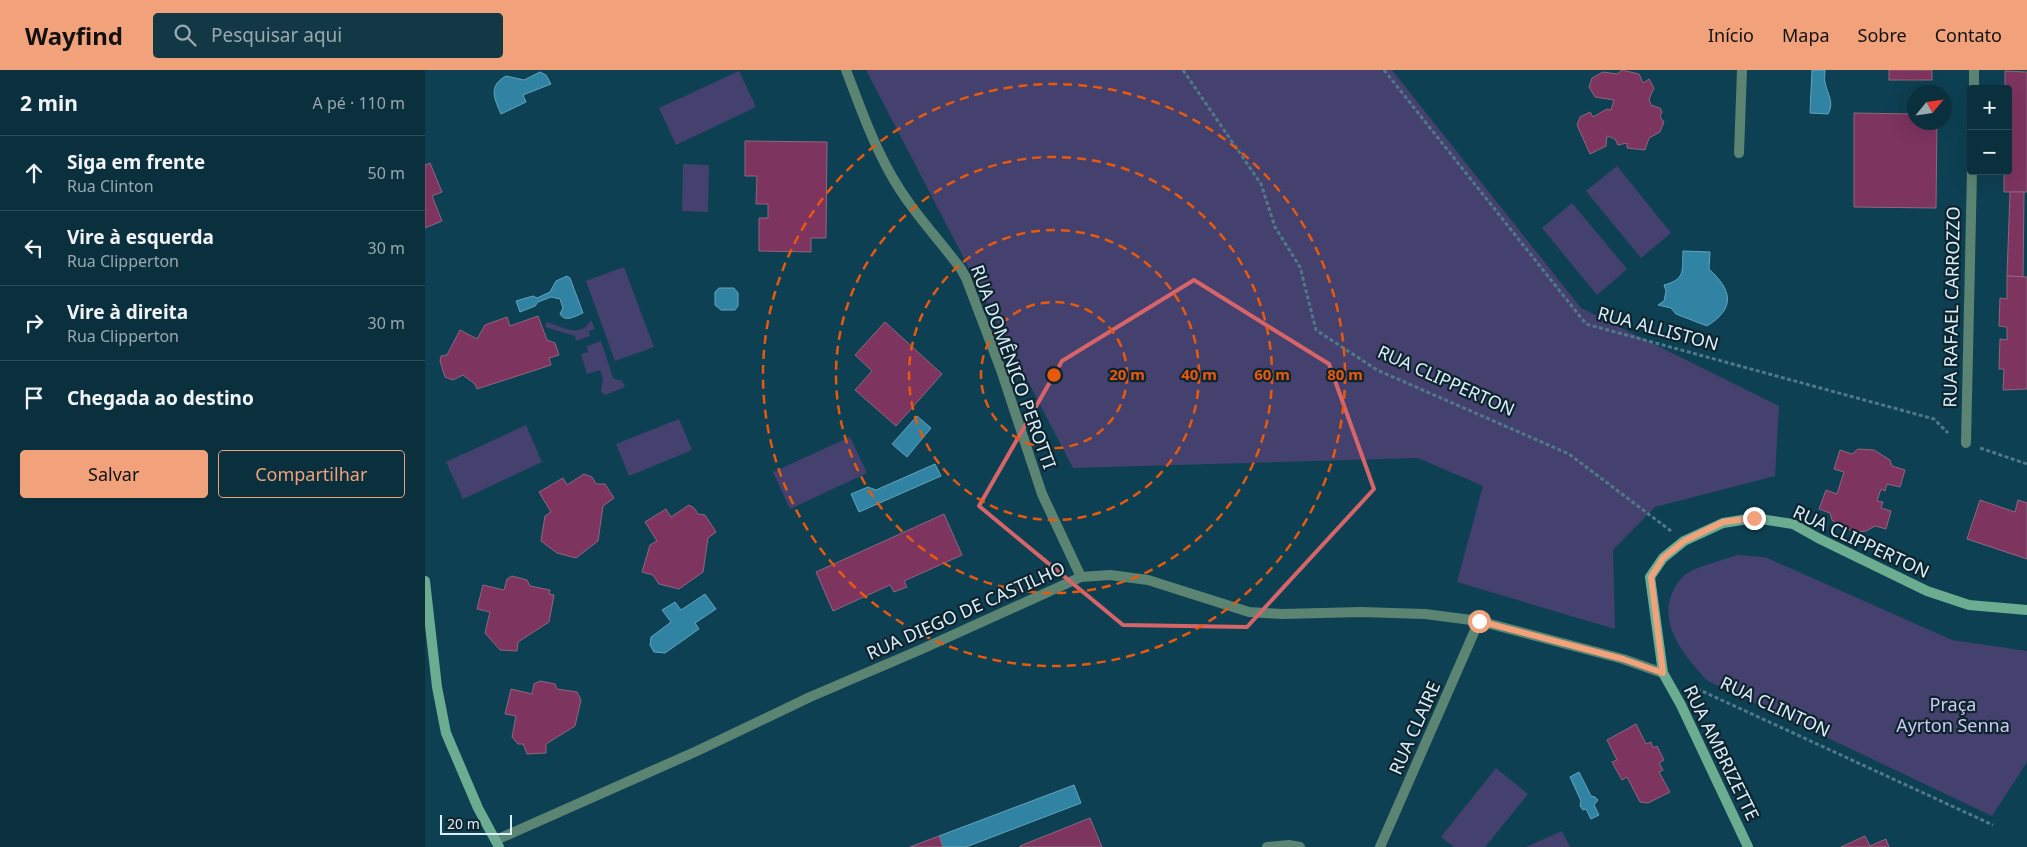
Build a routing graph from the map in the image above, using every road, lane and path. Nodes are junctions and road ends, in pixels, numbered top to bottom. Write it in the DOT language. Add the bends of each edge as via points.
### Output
graph roads {
  1 [pos="846,70"];
  2 [pos="1183,70"];
  3 [pos="1384,70"];
  4 [pos="1742,70"];
  5 [pos="1974,70"];
  6 [pos="1974,85"];
  7 [pos="1739,153"];
  8 [pos="1972,175"];
  9 [pos="1965,443"];
  10 [pos="2027,464"];
  11 [pos="1684,541"];
  12 [pos="1081,577"];
  13 [pos="425,581"];
  14 [pos="2027,610"];
  15 [pos="1479,621"];
  16 [pos="1663,673"];
  17 [pos="1690,685"];
  18 [pos="1993,825"];
  19 [pos="497,844"];
  20 [pos="1267,847"];
  21 [pos="1300,847"];
  22 [pos="1380,847"];
  23 [pos="1748,847"];
  1 -- 12 [label="street, RUA DOMÊNICO PEROTTI" via="889,173 966,278 1042,494"];
  2 -- 11 [label="path, RUA CLIPPERTON" via="1261,184 1275,227 1300,266 1316,330 1377,370 1569,454"];
  3 -- 9 [label="path, RUA ALLISTON" via="1586,324 1934,419 1955,439"];
  4 -- 7 [label="street"];
  5 -- 6 [label="street"];
  8 -- 9 [label="street, RUA RAFAEL CARROZZO"];
  9 -- 10 [label="path, RUA ALLISTON"];
  11 -- 14 [label="street, RUA CLIPPERTON" via="1723,522 1754,518 1793,524 1927,591 1969,606"];
  11 -- 16 [label="street, RUA CLIPPERTON" via="1663,558 1651,577"];
  12 -- 15 [label="street, RUA DIEGO DE CASTILHO" via="1110,575 1148,580 1249,612 1425,614"];
  12 -- 19 [label="street, RUA DIEGO DE CASTILHO" via="810,697"];
  13 -- 19 [label="street" via="437,688 446,733"];
  15 -- 16 [label="street" via="1623,659"];
  15 -- 22 [label="street, RUA CLAIRE"];
  16 -- 23 [label="street, RUA AMBRIZETTE"];
  17 -- 18 [label="path, RUA CLINTON"];
  20 -- 21 [label="street"];
}
